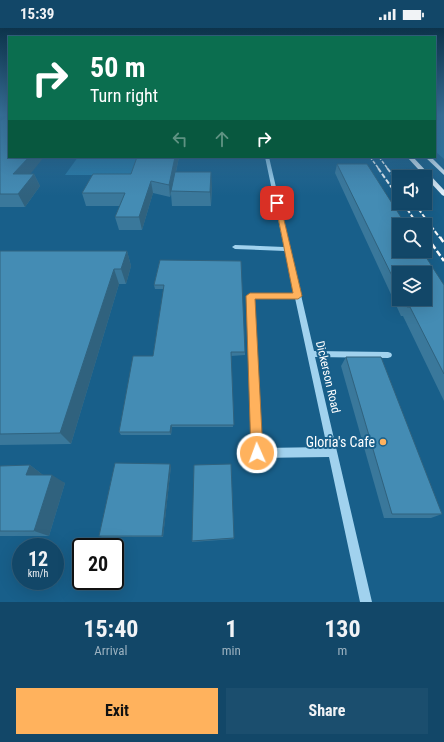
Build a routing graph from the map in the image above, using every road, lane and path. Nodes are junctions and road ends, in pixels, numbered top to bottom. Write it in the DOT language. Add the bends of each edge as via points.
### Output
graph roads {
  1 [pos="267,158"];
  2 [pos="411,158"];
  3 [pos="429,158"];
  4 [pos="444,173"];
  5 [pos="444,194"];
  6 [pos="235,247"];
  7 [pos="287,249"];
  8 [pos="298,296"];
  9 [pos="311,354"];
  10 [pos="388,355"];
  11 [pos="332,452"];
  12 [pos="366,602"];
  1 -- 7 [label="street, Dickerson Road"];
  2 -- 5 [label="main road"];
  3 -- 4 [label="main road"];
  6 -- 7 [label="street"];
  7 -- 8 [label="street, Dickerson Road"];
  8 -- 9 [label="street, Dickerson Road"];
  8 -- 11 [label="street" via="250,296 257,453"];
  9 -- 10 [label="street"];
  9 -- 11 [label="street, Dickerson Road"];
  11 -- 12 [label="street, Dickerson Road"];
}
